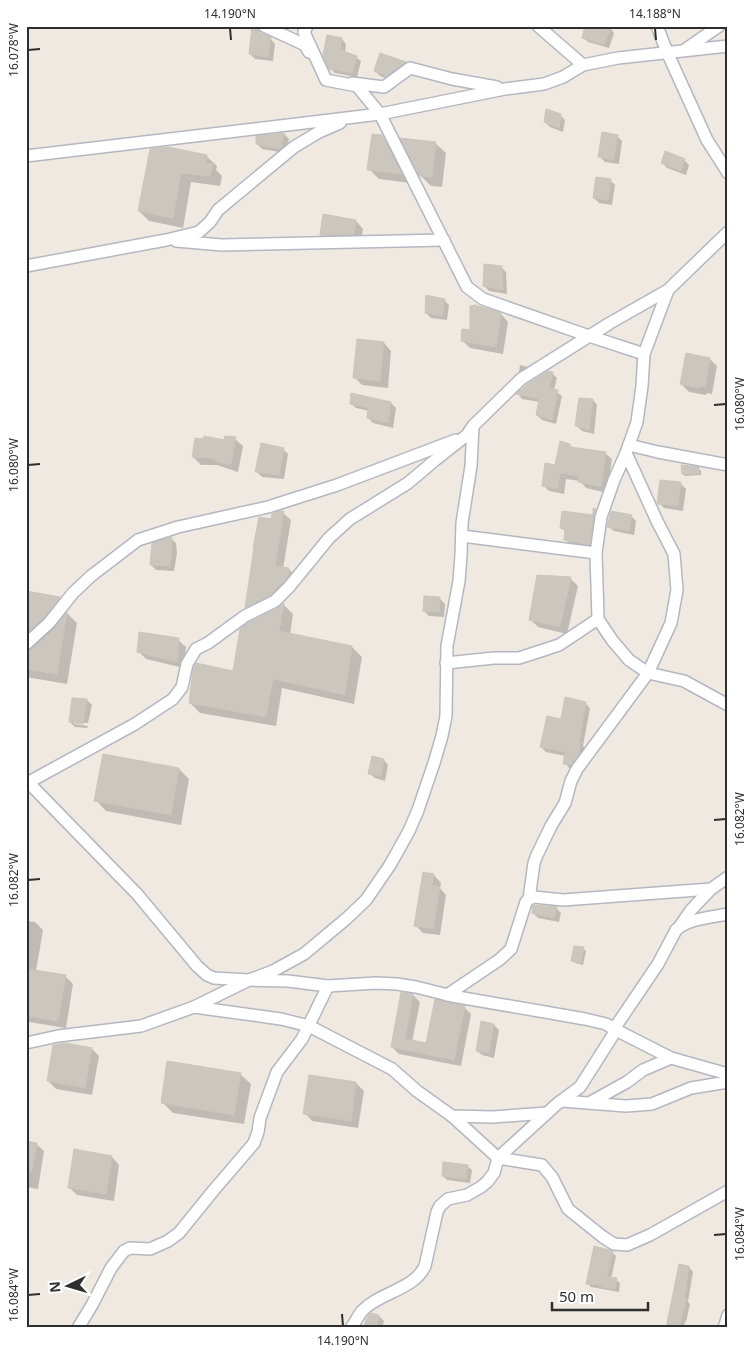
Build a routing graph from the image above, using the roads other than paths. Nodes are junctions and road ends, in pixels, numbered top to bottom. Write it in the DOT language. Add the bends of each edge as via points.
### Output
graph roads {
  1 [pos="264,26"];
  2 [pos="307,26"];
  3 [pos="538,26"];
  4 [pos="657,26"];
  5 [pos="719,26"];
  6 [pos="728,46"];
  7 [pos="684,50"];
  8 [pos="667,52"];
  9 [pos="583,65"];
  10 [pos="326,80"];
  11 [pos="505,89"];
  12 [pos="380,114"];
  13 [pos="352,118"];
  14 [pos="26,156"];
  15 [pos="728,173"];
  16 [pos="728,232"];
  17 [pos="166,240"];
  18 [pos="444,240"];
  19 [pos="26,266"];
  20 [pos="668,290"];
  21 [pos="589,336"];
  22 [pos="644,354"];
  23 [pos="470,431"];
  24 [pos="628,449"];
  25 [pos="728,466"];
  26 [pos="462,536"];
  27 [pos="596,553"];
  28 [pos="598,619"];
  29 [pos="26,644"];
  30 [pos="446,663"];
  31 [pos="648,673"];
  32 [pos="728,705"];
  33 [pos="28,781"];
  34 [pos="728,877"];
  35 [pos="711,889"];
  36 [pos="529,898"];
  37 [pos="728,914"];
  38 [pos="680,926"];
  39 [pos="249,980"];
  40 [pos="328,986"];
  41 [pos="447,995"];
  42 [pos="194,1006"];
  43 [pos="309,1026"];
  44 [pos="614,1029"];
  45 [pos="26,1043"];
  46 [pos="671,1058"];
  47 [pos="728,1074"];
  48 [pos="728,1082"];
  49 [pos="562,1100"];
  50 [pos="589,1104"];
  51 [pos="547,1113"];
  52 [pos="452,1116"];
  53 [pos="498,1158"];
  54 [pos="728,1191"];
  55 [pos="728,1315"];
  56 [pos="78,1328"];
  57 [pos="351,1328"];
  58 [pos="724,1328"];
  1 -- 10 [label="street" via="305,45"];
  2 -- 10 [label="street" via="304,32"];
  3 -- 9 [label="street"];
  4 -- 8 [label="street"];
  5 -- 7 [label="street"];
  6 -- 7 [label="street"];
  7 -- 8 [label="street"];
  8 -- 9 [label="street"];
  8 -- 15 [label="street" via="708,140"];
  9 -- 11 [label="street" via="544,84"];
  10 -- 11 [label="street" via="384,86 410,68"];
  10 -- 12 [label="street" via="357,86"];
  11 -- 12 [label="street"];
  12 -- 13 [label="street"];
  12 -- 18 [label="street"];
  13 -- 14 [label="street"];
  13 -- 17 [label="street" via="294,147 218,210 199,232"];
  16 -- 20 [label="street"];
  17 -- 18 [label="street" via="222,245"];
  17 -- 19 [label="street"];
  18 -- 21 [label="street" via="467,287 483,299"];
  20 -- 21 [label="street"];
  20 -- 22 [label="street"];
  21 -- 22 [label="street"];
  21 -- 23 [label="street" via="521,379"];
  22 -- 24 [label="street" via="637,422"];
  23 -- 26 [label="street" via="471,466"];
  23 -- 29 [label="street" via="336,485 138,540 90,576"];
  23 -- 33 [label="street" via="408,483 350,519 329,538 275,601 245,616 196,649 187,664 182,687 172,699 135,724"];
  24 -- 25 [label="street"];
  24 -- 27 [label="street" via="601,517"];
  24 -- 31 [label="street" via="674,554 677,590 670,623"];
  26 -- 27 [label="street"];
  26 -- 30 [label="street" via="459,581"];
  27 -- 28 [label="street"];
  28 -- 30 [label="street" via="560,645 519,658"];
  28 -- 31 [label="street" via="630,660"];
  30 -- 39 [label="street" via="446,716 442,736 415,817 390,865 366,900 304,954"];
  31 -- 32 [label="street" via="684,681"];
  31 -- 36 [label="street" via="577,769 565,803 534,863"];
  33 -- 39 [label="street" via="137,894 197,966 214,978"];
  34 -- 35 [label="street"];
  35 -- 36 [label="street" via="563,900"];
  35 -- 38 [label="street"];
  36 -- 41 [label="street" via="511,949"];
  37 -- 38 [label="street"];
  38 -- 44 [label="street"];
  39 -- 40 [label="street"];
  39 -- 42 [label="street"];
  40 -- 41 [label="street" via="397,984"];
  40 -- 43 [label="street"];
  41 -- 44 [label="street" via="585,1019"];
  42 -- 43 [label="street"];
  42 -- 45 [label="street" via="141,1026"];
  43 -- 52 [label="street" via="392,1069"];
  43 -- 56 [label="street" via="277,1072 254,1143 180,1233 150,1249 130,1248 124,1251"];
  44 -- 46 [label="street"];
  44 -- 49 [label="street" via="580,1087"];
  46 -- 47 [label="street"];
  46 -- 50 [label="street" via="644,1070"];
  48 -- 50 [label="street" via="691,1088 652,1104"];
  49 -- 50 [label="street"];
  49 -- 51 [label="street"];
  51 -- 52 [label="street"];
  51 -- 53 [label="street"];
  52 -- 53 [label="street"];
  53 -- 54 [label="street" via="542,1164 568,1209 614,1244 628,1245 650,1235"];
  53 -- 57 [label="street" via="494,1173 481,1188 448,1199 440,1206 422,1274 362,1311"];
  55 -- 58 [label="street"];
}
